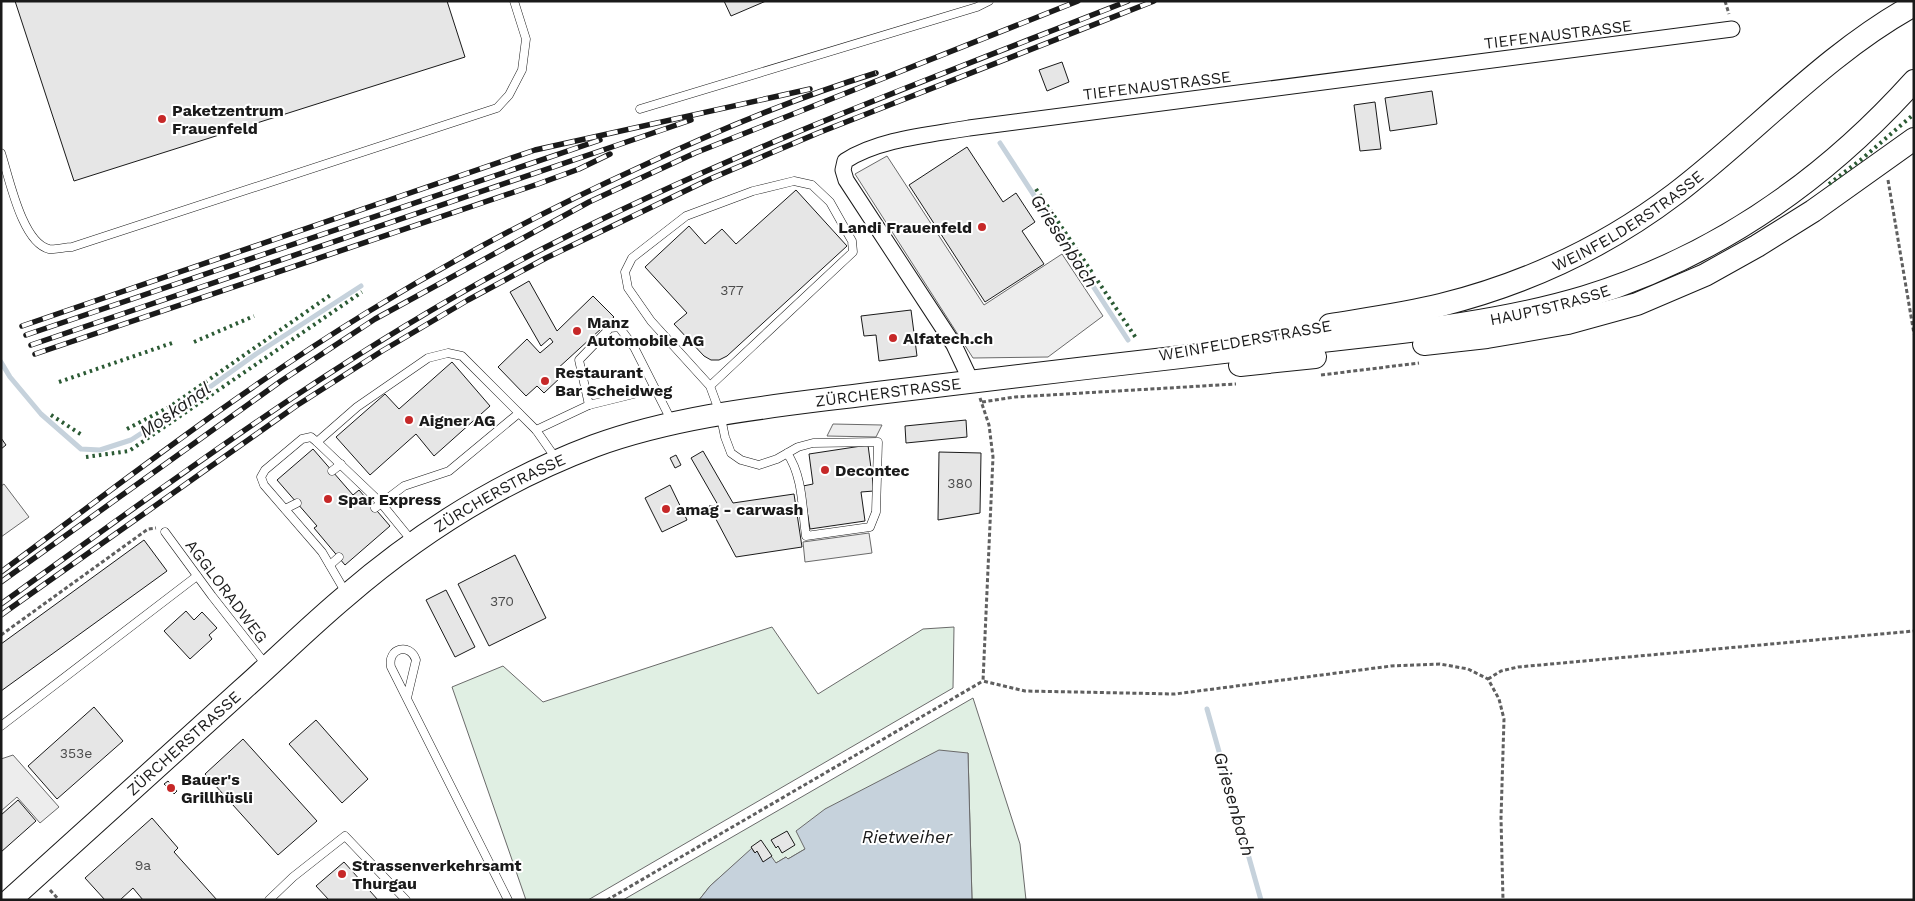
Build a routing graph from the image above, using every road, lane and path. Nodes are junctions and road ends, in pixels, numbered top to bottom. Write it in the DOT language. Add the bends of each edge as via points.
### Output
graph roads {
  1 [pos="514,1"];
  2 [pos="989,1"];
  3 [pos="1914,5"];
  4 [pos="1732,29"];
  5 [pos="1914,81"];
  6 [pos="640,110"];
  7 [pos="1914,138"];
  8 [pos="1,153"];
  9 [pos="1888,180"];
  10 [pos="1914,334"];
  11 [pos="1119,365"];
  12 [pos="971,382"];
  13 [pos="710,386"];
  14 [pos="654,389"];
  15 [pos="1010,398"];
  16 [pos="982,402"];
  17 [pos="589,405"];
  18 [pos="519,413"];
  19 [pos="720,413"];
  20 [pos="672,424"];
  21 [pos="536,430"];
  22 [pos="317,442"];
  23 [pos="787,453"];
  24 [pos="558,462"];
  25 [pos="341,464"];
  26 [pos="332,471"];
  27 [pos="297,503"];
  28 [pos="378,506"];
  29 [pos="285,509"];
  30 [pos="165,532"];
  31 [pos="319,534"];
  32 [pos="312,540"];
  33 [pos="414,543"];
  34 [pos="329,546"];
  35 [pos="322,552"];
  36 [pos="339,557"];
  37 [pos="330,565"];
  38 [pos="197,576"];
  39 [pos="346,595"];
  40 [pos="1914,631"];
  41 [pos="1,635"];
  42 [pos="268,667"];
  43 [pos="1488,679"];
  44 [pos="983,681"];
  45 [pos="407,698"];
  46 [pos="1,726"];
  47 [pos="50,890"];
  48 [pos="10,900"];
  49 [pos="59,900"];
  50 [pos="269,900"];
  51 [pos="406,900"];
  52 [pos="508,900"];
  53 [pos="607,900"];
  54 [pos="1503,900"];
  1 -- 8 [label="lane" via="526,39 522,70 509,95 497,108 72,246 50,249 38,244 25,227"];
  2 -- 6 [label="lane"];
  3 -- 11 [label="main road, WEINFELDERSTRASSE" via="1831,63 1674,194 1616,234 1553,267 1497,289 1440,305 1226,340"];
  4 -- 12 [label="street, TIEFENAUSTRASSE" via="969,128 883,144 856,154 845,161 846,180 954,345"];
  5 -- 11 [label="main road, HAUPTSTRASSE" via="1848,148 1803,186 1752,220 1696,253 1584,297 1450,325"];
  7 -- 11 [label="main road, WEINFELDERSTRASSE" via="1813,211 1757,246 1706,275 1637,304 1568,323 1487,337 1274,362 1188,368"];
  9 -- 10 [label="path"];
  11 -- 12 [label="main road, ZÜRCHERSTRASSE"];
  12 -- 16 [label="path"];
  12 -- 19 [label="main road, ZÜRCHERSTRASSE"];
  13 -- 13 [label="lane" via="651,321 628,288 625,272 632,258 686,216 754,191 794,181 812,185 830,202 852,241 853,252"];
  13 -- 19 [label="lane"];
  14 -- 17 [label="lane"];
  14 -- 17 [label="lane" via="634,347 619,327 610,328 579,360"];
  14 -- 20 [label="lane"];
  15 -- 16 [label="path"];
  16 -- 44 [label="path" via="993,457"];
  17 -- 21 [label="lane"];
  18 -- 21 [label="lane"];
  18 -- 22 [label="lane" via="462,356 448,353 428,358 358,407"];
  18 -- 28 [label="lane" via="449,471 404,486"];
  19 -- 20 [label="main road, ZÜRCHERSTRASSE"];
  19 -- 23 [label="lane" via="731,452 741,460 759,465"];
  20 -- 24 [label="main road, ZÜRCHERSTRASSE" via="596,446"];
  21 -- 24 [label="lane"];
  22 -- 25 [label="lane"];
  22 -- 29 [label="lane" via="311,437 302,438 264,470 261,477 264,485"];
  23 -- 23 [label="lane" via="813,443 878,442 876,512 870,527 806,536 798,475"];
  24 -- 33 [label="main road, ZÜRCHERSTRASSE" via="480,500"];
  25 -- 26 [label="lane"];
  25 -- 28 [label="lane"];
  27 -- 29 [label="lane"];
  28 -- 33 [label="lane"];
  29 -- 32 [label="lane"];
  30 -- 38 [label="lane, AGGLORADWEG"];
  30 -- 41 [label="path" via="158,527 148,529"];
  31 -- 32 [label="lane"];
  32 -- 35 [label="lane"];
  33 -- 39 [label="main road, ZÜRCHERSTRASSE"];
  34 -- 35 [label="lane"];
  35 -- 37 [label="lane"];
  36 -- 37 [label="lane"];
  37 -- 39 [label="lane"];
  38 -- 42 [label="lane, AGGLORADWEG"];
  38 -- 46 [label="lane"];
  39 -- 42 [label="main road, ZÜRCHERSTRASSE"];
  40 -- 43 [label="path" via="1518,667"];
  42 -- 48 [label="main road, ZÜRCHERSTRASSE"];
  43 -- 44 [label="path" via="1468,669 1440,664 1391,666 1175,694 1025,691"];
  43 -- 54 [label="path" via="1504,719"];
  44 -- 53 [label="path"];
  45 -- 45 [label="lane" via="416,660 412,652 400,649 392,654 390,663"];
  45 -- 52 [label="lane"];
  47 -- 49 [label="path"];
  50 -- 51 [label="lane" via="345,836"];
}
